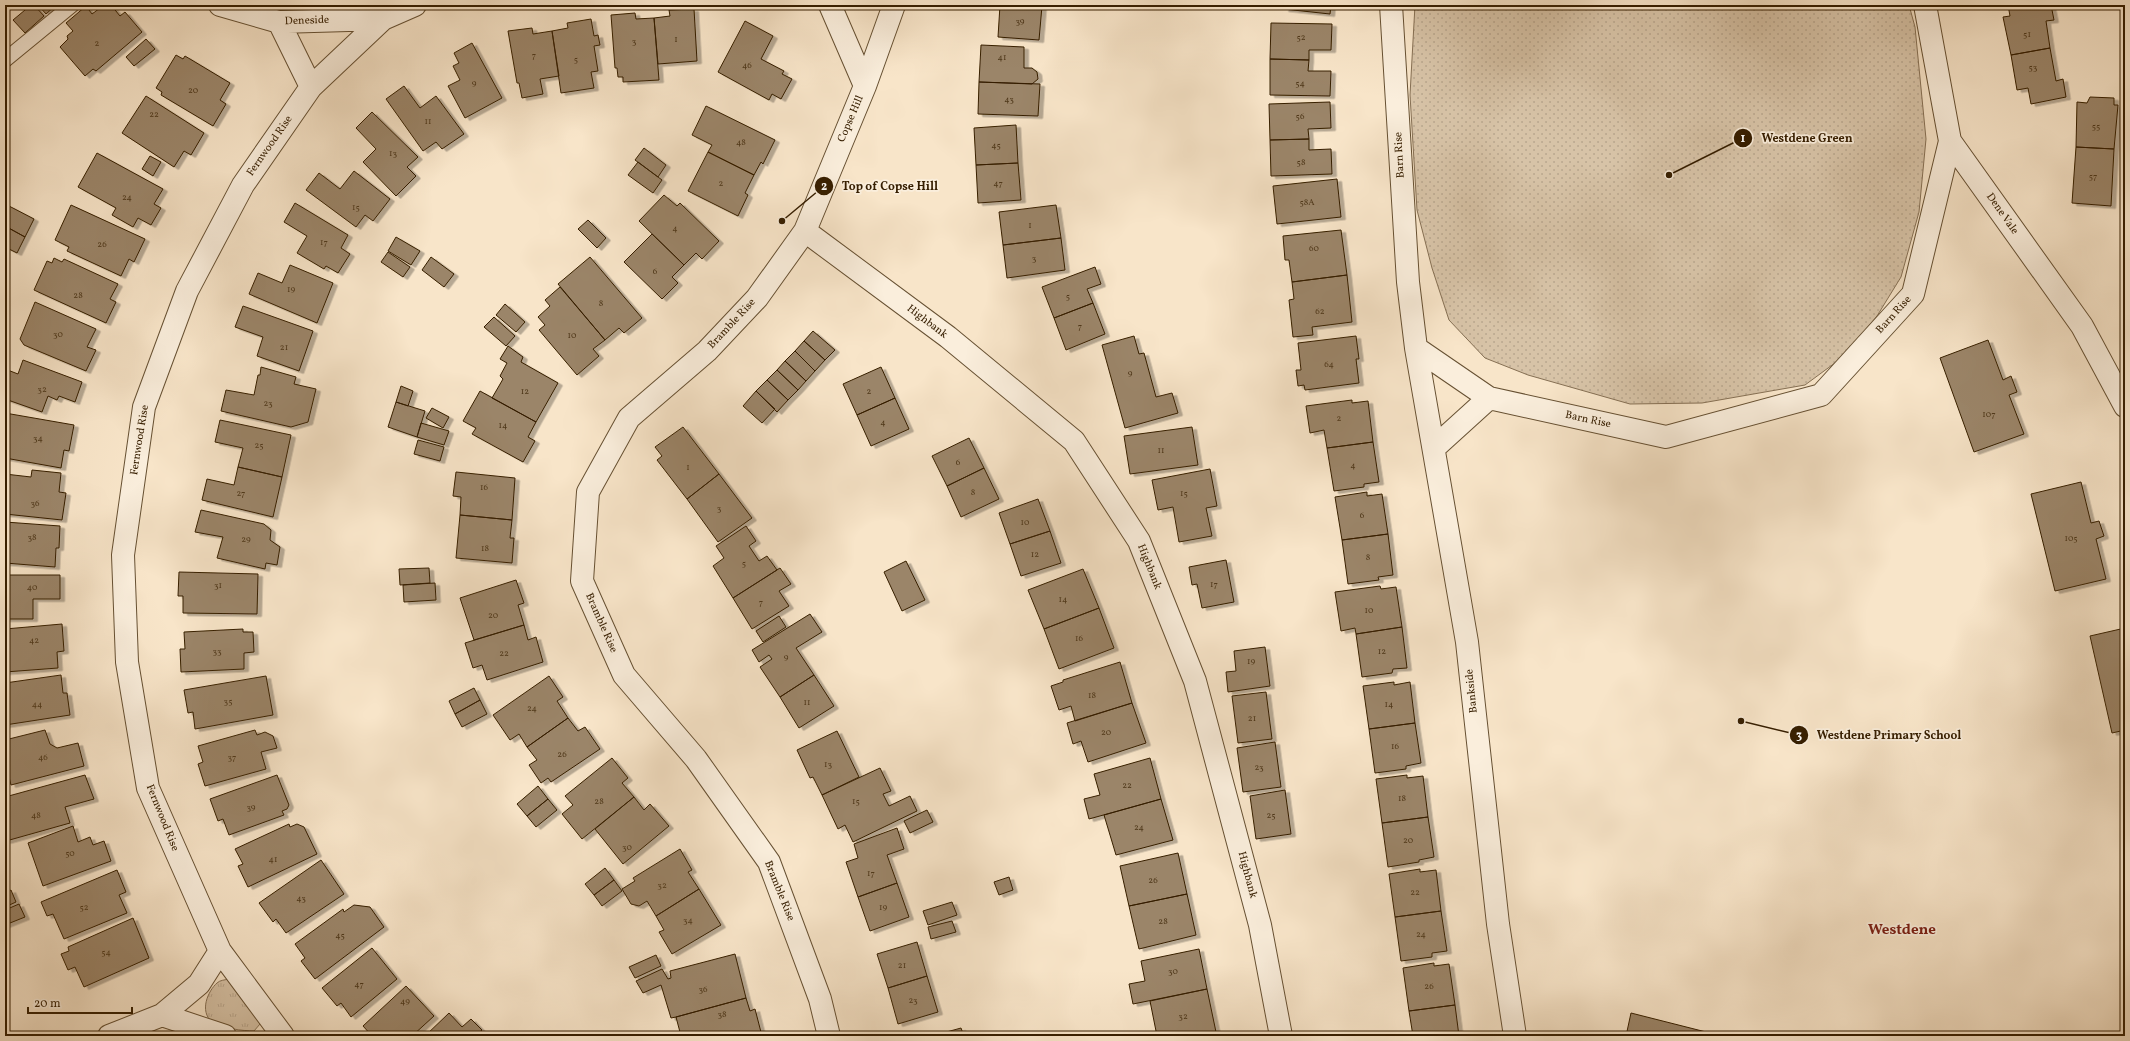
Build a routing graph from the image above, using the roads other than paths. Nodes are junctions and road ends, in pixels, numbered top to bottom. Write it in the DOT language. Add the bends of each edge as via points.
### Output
graph roads {
  1 [pos="72,5"];
  2 [pos="220,5"];
  3 [pos="415,5"];
  4 [pos="830,5"];
  5 [pos="894,5"];
  6 [pos="1391,5"];
  7 [pos="1924,5"];
  8 [pos="384,19"];
  9 [pos="279,22"];
  10 [pos="5,60"];
  11 [pos="865,86"];
  12 [pos="311,87"];
  13 [pos="1950,141"];
  14 [pos="805,231"];
  15 [pos="1416,348"];
  16 [pos="1489,398"];
  17 [pos="2125,406"];
  18 [pos="1435,447"];
  19 [pos="220,951"];
  20 [pos="162,1015"];
  21 [pos="109,1036"];
  22 [pos="225,1036"];
  23 [pos="283,1036"];
  24 [pos="829,1036"];
  25 [pos="1281,1036"];
  26 [pos="1515,1036"];
  1 -- 10 [label="lane"];
  2 -- 9 [label="street, Deneside"];
  3 -- 8 [label="street, Fernwood Rise"];
  4 -- 11 [label="street"];
  5 -- 11 [label="street, Copse Hill"];
  6 -- 15 [label="street, Barn Rise" via="1408,282"];
  7 -- 13 [label="street, Dene Vale"];
  8 -- 9 [label="street, Deneside"];
  8 -- 12 [label="street, Fernwood Rise"];
  9 -- 12 [label="street, Deneside"];
  11 -- 14 [label="street, Copse Hill"];
  12 -- 19 [label="street, Fernwood Rise" via="242,185 187,291 144,408 123,555 127,662 148,788"];
  13 -- 16 [label="street, Barn Rise" via="1913,294 1821,395 1666,437"];
  13 -- 17 [label="street, Dene Vale" via="2082,326"];
  14 -- 24 [label="street, Bramble Rise" via="757,298 712,346 629,418 588,492 582,581 624,674 696,759 769,862 820,999"];
  14 -- 25 [label="street, Highbank" via="948,338 1074,442 1139,541 1195,681 1260,925"];
  15 -- 16 [label="street, Barn Rise"];
  15 -- 18 [label="street, Bankside"];
  16 -- 18 [label="street"];
  18 -- 26 [label="street, Bankside" via="1467,642 1498,924"];
  19 -- 20 [label="street" via="199,984"];
  19 -- 23 [label="street, Fernwood Rise"];
  20 -- 21 [label="street"];
  20 -- 22 [label="street"];
}
